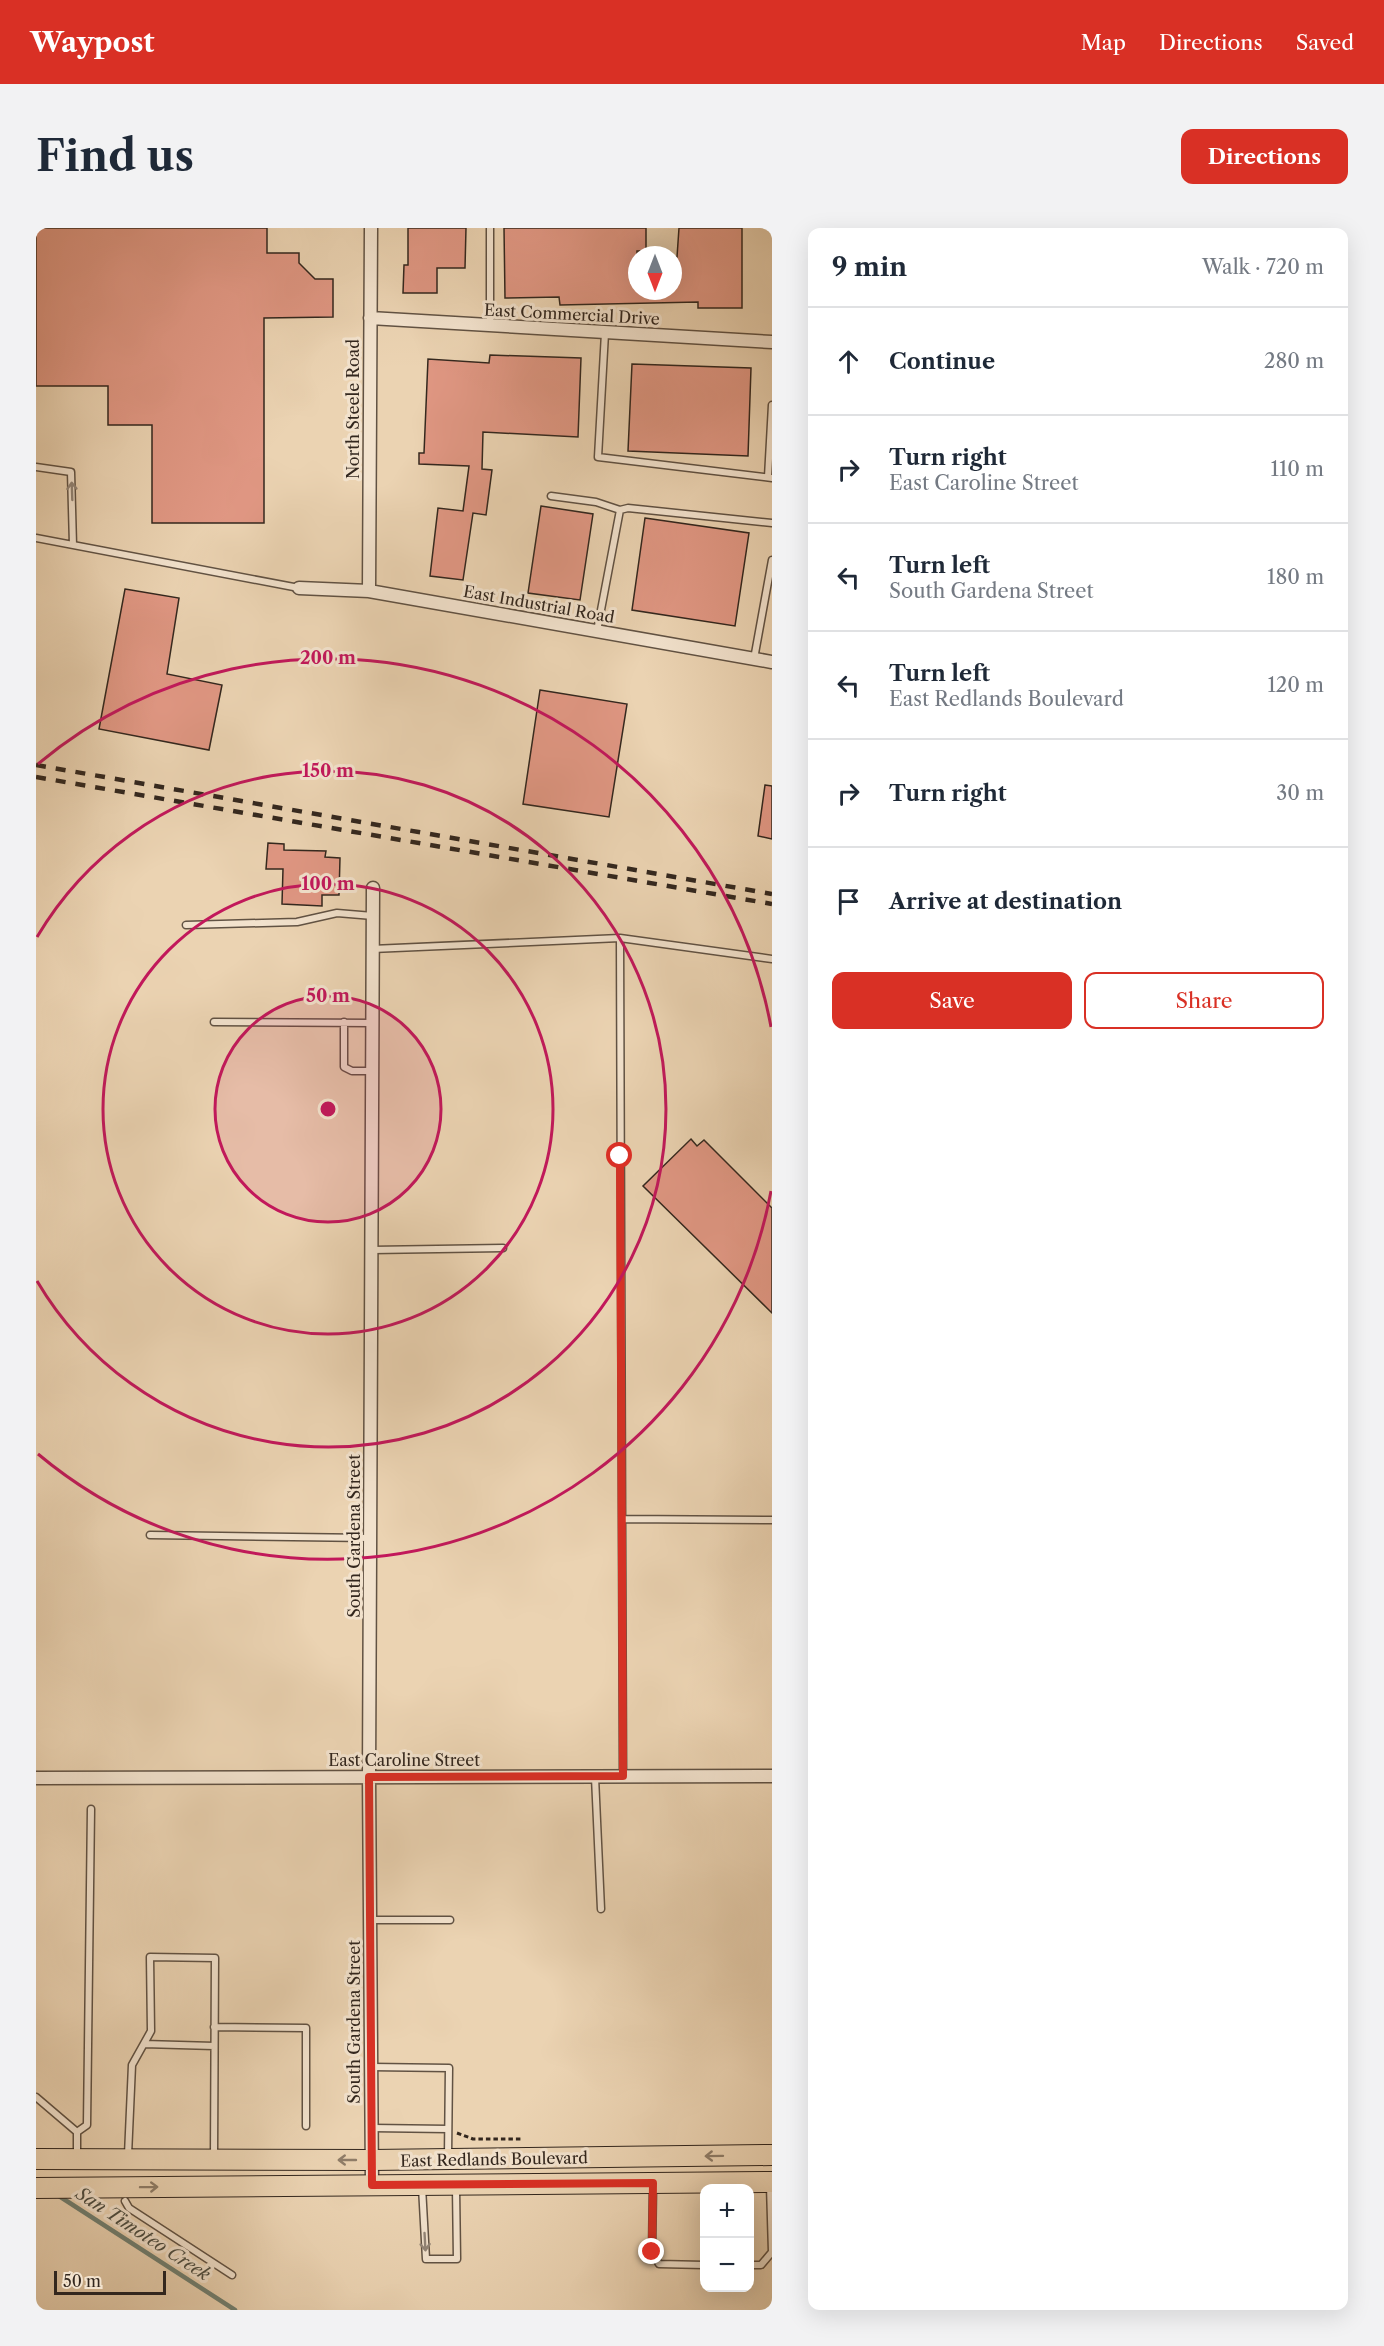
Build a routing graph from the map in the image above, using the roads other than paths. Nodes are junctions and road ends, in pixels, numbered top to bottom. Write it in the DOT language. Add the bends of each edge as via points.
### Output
graph roads {
  1 [pos="371,228"];
  2 [pos="490,228"];
  3 [pos="370,318"];
  4 [pos="490,326"];
  5 [pos="605,333"];
  6 [pos="772,342"];
  7 [pos="772,405"];
  8 [pos="36,467"];
  9 [pos="770,477"];
  10 [pos="551,496"];
  11 [pos="620,510"];
  12 [pos="772,523"];
  13 [pos="36,538"];
  14 [pos="73,545"];
  15 [pos="772,560"];
  16 [pos="299,588"];
  17 [pos="369,591"];
  18 [pos="597,631"];
  19 [pos="754,659"];
  20 [pos="772,662"];
  21 [pos="373,888"];
  22 [pos="373,916"];
  23 [pos="186,925"];
  24 [pos="620,938"];
  25 [pos="372,949"];
  26 [pos="772,959"];
  27 [pos="214,1022"];
  28 [pos="344,1022"];
  29 [pos="372,1023"];
  30 [pos="372,1071"];
  31 [pos="503,1248"];
  32 [pos="371,1250"];
  33 [pos="622,1519"];
  34 [pos="772,1520"];
  35 [pos="150,1535"];
  36 [pos="370,1538"];
  37 [pos="595,1776"];
  38 [pos="623,1776"];
  39 [pos="772,1776"];
  40 [pos="369,1777"];
  41 [pos="36,1778"];
  42 [pos="91,1809"];
  43 [pos="601,1909"];
  44 [pos="370,1920"];
  45 [pos="450,1920"];
  46 [pos="214,2027"];
  47 [pos="144,2044"];
  48 [pos="214,2046"];
  49 [pos="371,2067"];
  50 [pos="36,2097"];
  51 [pos="306,2126"];
  52 [pos="372,2128"];
  53 [pos="448,2129"];
  54 [pos="77,2132"];
  55 [pos="772,2155"];
  56 [pos="36,2159"];
  57 [pos="77,2159"];
  58 [pos="128,2160"];
  59 [pos="214,2160"];
  60 [pos="372,2160"];
  61 [pos="447,2160"];
  62 [pos="771,2182"];
  63 [pos="653,2183"];
  64 [pos="422,2184"];
  65 [pos="456,2184"];
  66 [pos="372,2185"];
  67 [pos="36,2188"];
  68 [pos="125,2201"];
  69 [pos="700,2265"];
  70 [pos="754,2265"];
  71 [pos="232,2275"];
  1 -- 3 [label="street, North Steele Road"];
  2 -- 4 [label="lane"];
  3 -- 4 [label="street, East Commercial Drive"];
  3 -- 17 [label="street, North Steele Road"];
  4 -- 5 [label="street, East Commercial Drive"];
  5 -- 6 [label="street, East Commercial Drive"];
  5 -- 9 [label="lane" via="598,457"];
  7 -- 9 [label="lane"];
  14 -- 8 [label="lane, one-way" via="71,472"];
  10 -- 11 [label="lane" via="596,502"];
  11 -- 12 [label="lane"];
  11 -- 18 [label="lane"];
  13 -- 14 [label="lane"];
  14 -- 16 [label="lane"];
  15 -- 19 [label="lane"];
  16 -- 17 [label="street, East Industrial Road"];
  17 -- 18 [label="street, East Industrial Road"];
  18 -- 19 [label="street, East Industrial Road"];
  19 -- 20 [label="street, East Industrial Road"];
  21 -- 22 [label="street, South Gardena Street"];
  22 -- 23 [label="lane" via="337,913 297,922"];
  22 -- 25 [label="street, South Gardena Street"];
  24 -- 25 [label="lane"];
  24 -- 26 [label="lane"];
  24 -- 33 [label="lane"];
  25 -- 29 [label="street, South Gardena Street"];
  27 -- 28 [label="lane"];
  28 -- 29 [label="lane"];
  28 -- 30 [label="lane" via="344,1068"];
  29 -- 30 [label="street, South Gardena Street"];
  30 -- 32 [label="street, South Gardena Street"];
  31 -- 32 [label="lane"];
  32 -- 36 [label="street, South Gardena Street"];
  33 -- 34 [label="lane"];
  33 -- 38 [label="lane"];
  35 -- 36 [label="lane"];
  36 -- 40 [label="street, South Gardena Street"];
  37 -- 38 [label="street, East Caroline Street"];
  37 -- 40 [label="street, East Caroline Street"];
  37 -- 43 [label="lane"];
  38 -- 39 [label="street, East Caroline Street"];
  40 -- 41 [label="street, East Caroline Street"];
  40 -- 44 [label="street, South Gardena Street"];
  42 -- 54 [label="lane" via="87,2125"];
  44 -- 45 [label="lane"];
  44 -- 49 [label="street, South Gardena Street"];
  46 -- 47 [label="lane" via="215,1958 150,1957 151,2031"];
  46 -- 48 [label="lane"];
  46 -- 51 [label="lane" via="306,2028"];
  47 -- 48 [label="lane"];
  47 -- 58 [label="lane" via="132,2065"];
  48 -- 59 [label="lane"];
  49 -- 52 [label="street, South Gardena Street"];
  49 -- 53 [label="lane" via="450,2068"];
  50 -- 54 [label="lane"];
  52 -- 53 [label="lane"];
  52 -- 60 [label="street, South Gardena Street"];
  53 -- 61 [label="lane"];
  54 -- 57 [label="lane"];
  55 -- 61 [label="main road, East Redlands Boulevard, one-way"];
  56 -- 57 [label="main road, East Redlands Boulevard"];
  57 -- 58 [label="main road, East Redlands Boulevard"];
  58 -- 59 [label="main road, East Redlands Boulevard"];
  60 -- 59 [label="main road, East Redlands Boulevard, one-way"];
  60 -- 61 [label="main road, East Redlands Boulevard"];
  60 -- 66 [label="street, South Gardena Street"];
  62 -- 63 [label="main road, East Redlands Boulevard"];
  62 -- 70 [label="lane" via="771,2252 761,2265"];
  63 -- 65 [label="main road, East Redlands Boulevard"];
  63 -- 69 [label="lane" via="652,2252 659,2264"];
  64 -- 65 [label="main road, East Redlands Boulevard"];
  64 -- 65 [label="lane, one-way" via="426,2259 457,2259"];
  64 -- 66 [label="main road, East Redlands Boulevard"];
  67 -- 66 [label="main road, East Redlands Boulevard, one-way"];
  68 -- 71 [label="lane" via="129,2208"];
}
